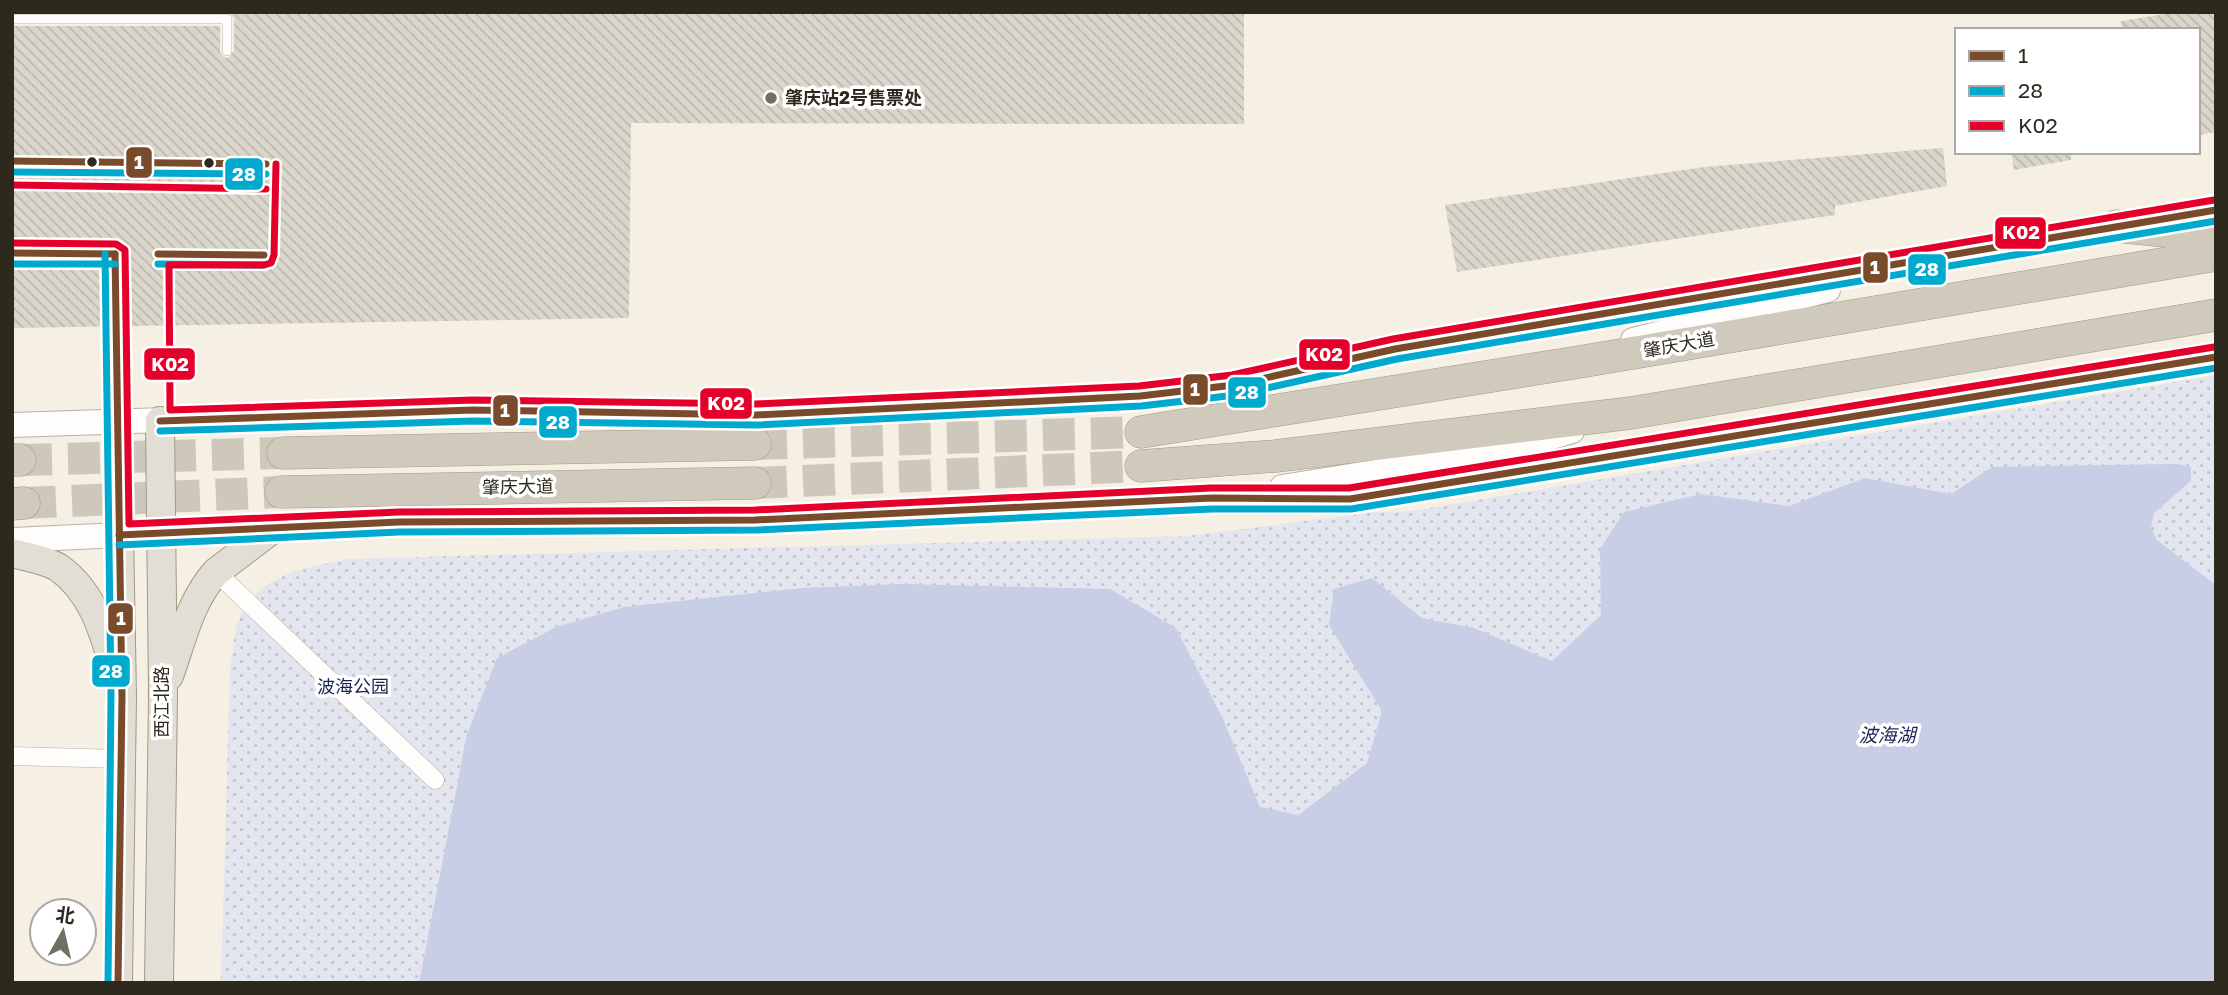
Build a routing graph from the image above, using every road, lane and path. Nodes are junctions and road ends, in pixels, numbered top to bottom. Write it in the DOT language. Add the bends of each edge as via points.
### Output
graph roads {
  1 [pos="12,19"];
  2 [pos="228,51"];
  3 [pos="2216,210"];
  4 [pos="2116,226"];
  5 [pos="2216,236"];
  6 [pos="1953,254"];
  7 [pos="2216,255"];
  8 [pos="2216,315"];
  9 [pos="2216,357"];
  10 [pos="1573,363"];
  11 [pos="1140,396"];
  12 [pos="1631,413"];
  13 [pos="160,421"];
  14 [pos="117,422"];
  15 [pos="12,425"];
  16 [pos="755,430"];
  17 [pos="1141,432"];
  18 [pos="283,453"];
  19 [pos="1141,466"];
  20 [pos="755,482"];
  21 [pos="281,492"];
  22 [pos="1212,498"];
  23 [pos="1139,502"];
  24 [pos="755,520"];
  25 [pos="274,528"];
  26 [pos="161,533"];
  27 [pos="119,535"];
  28 [pos="12,540"];
  29 [pos="12,553"];
  30 [pos="216,572"];
  31 [pos="163,695"];
  32 [pos="122,696"];
  33 [pos="12,756"];
  34 [pos="122,759"];
  35 [pos="435,780"];
  36 [pos="118,983"];
  37 [pos="159,983"];
  1 -- 2 [label="lane" via="227,19"];
  3 -- 4 [label="street"];
  4 -- 5 [label="highway"];
  4 -- 6 [label="street"];
  6 -- 10 [label="street" via="1638,338"];
  6 -- 11 [label="street" via="1395,349 1234,385"];
  7 -- 10 [label="highway, 肇庆大道"];
  8 -- 12 [label="highway"];
  9 -- 22 [label="street" via="1350,499"];
  10 -- 17 [label="highway, 肇庆大道"];
  12 -- 19 [label="highway" via="1276,456"];
  12 -- 22 [label="street" via="1505,450"];
  13 -- 14 [label="street"];
  13 -- 16 [label="street" via="472,410"];
  13 -- 26 [label="main road, 西江北路"];
  14 -- 15 [label="street"];
  14 -- 27 [label="main road"];
  16 -- 18 [label="highway"];
  20 -- 21 [label="highway, 肇庆大道"];
  22 -- 23 [label="street"];
  24 -- 25 [label="street" via="399,522"];
  25 -- 26 [label="street"];
  25 -- 30 [label="main road"];
  26 -- 27 [label="street"];
  26 -- 31 [label="main road, 西江北路"];
  27 -- 28 [label="street"];
  27 -- 32 [label="main road"];
  29 -- 32 [label="main road" via="58,567 82,591 104,634"];
  30 -- 31 [label="main road" via="194,603"];
  30 -- 35 [label="street"];
  31 -- 32 [label="main road"];
  31 -- 37 [label="main road, 西江北路"];
  32 -- 34 [label="main road"];
  33 -- 34 [label="street"];
  34 -- 36 [label="main road"];
}
